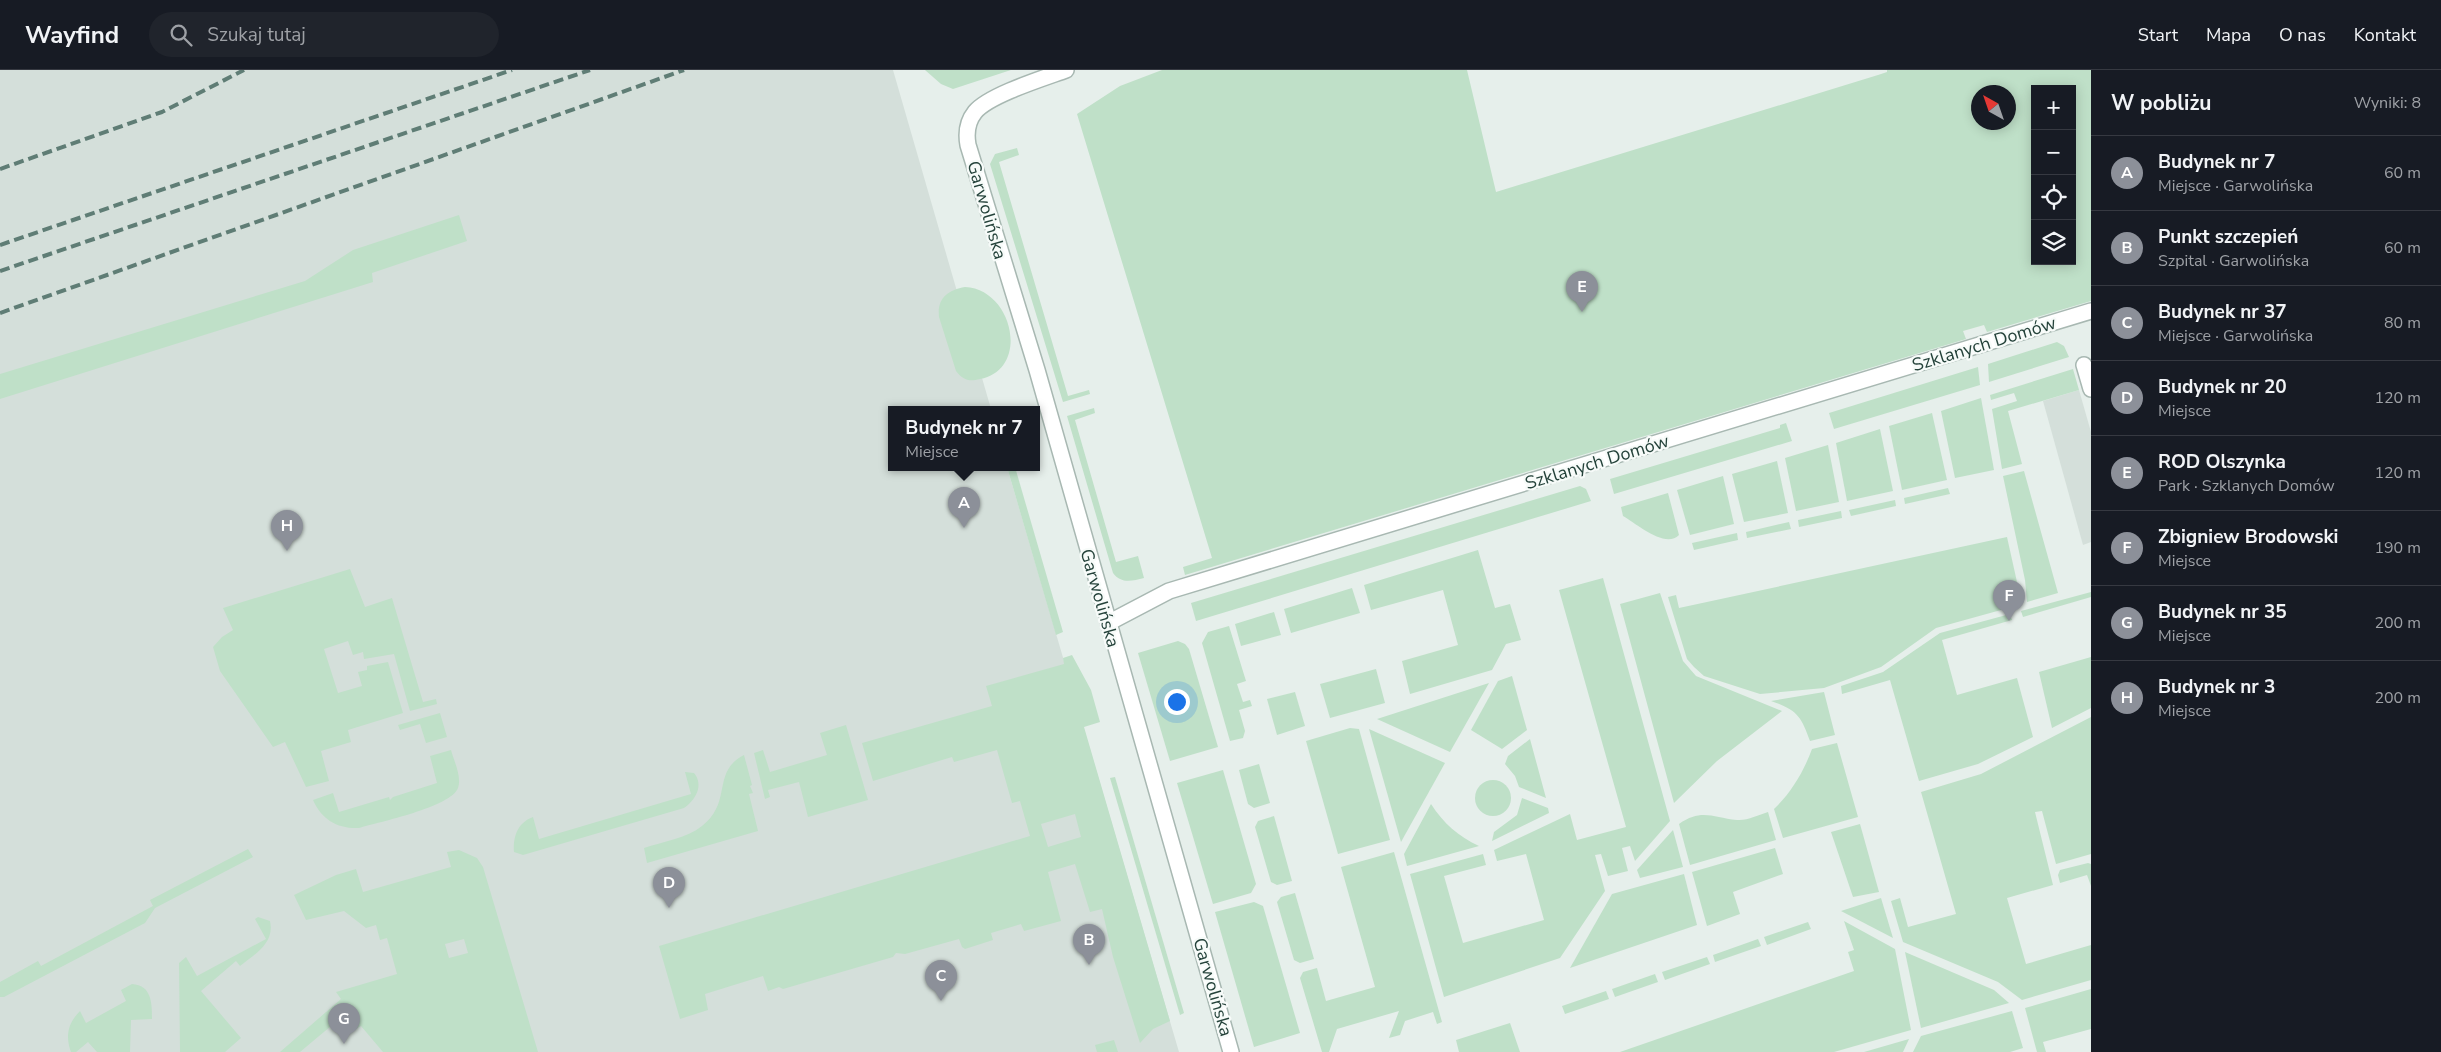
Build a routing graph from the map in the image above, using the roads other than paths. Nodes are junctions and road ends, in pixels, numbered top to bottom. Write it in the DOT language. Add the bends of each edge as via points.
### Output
graph roads {
  1 [pos="1066,70"];
  2 [pos="2091,311"];
  3 [pos="2084,365"];
  4 [pos="2091,389"];
  5 [pos="1108,624"];
  6 [pos="1231,1052"];
  1 -- 5 [label="street, Garwolińska" via="987,103 975,112 966,132"];
  2 -- 5 [label="street, Szklanych Domów" via="1169,591"];
  3 -- 4 [label="street"];
  5 -- 6 [label="street, Garwolińska"];
}
